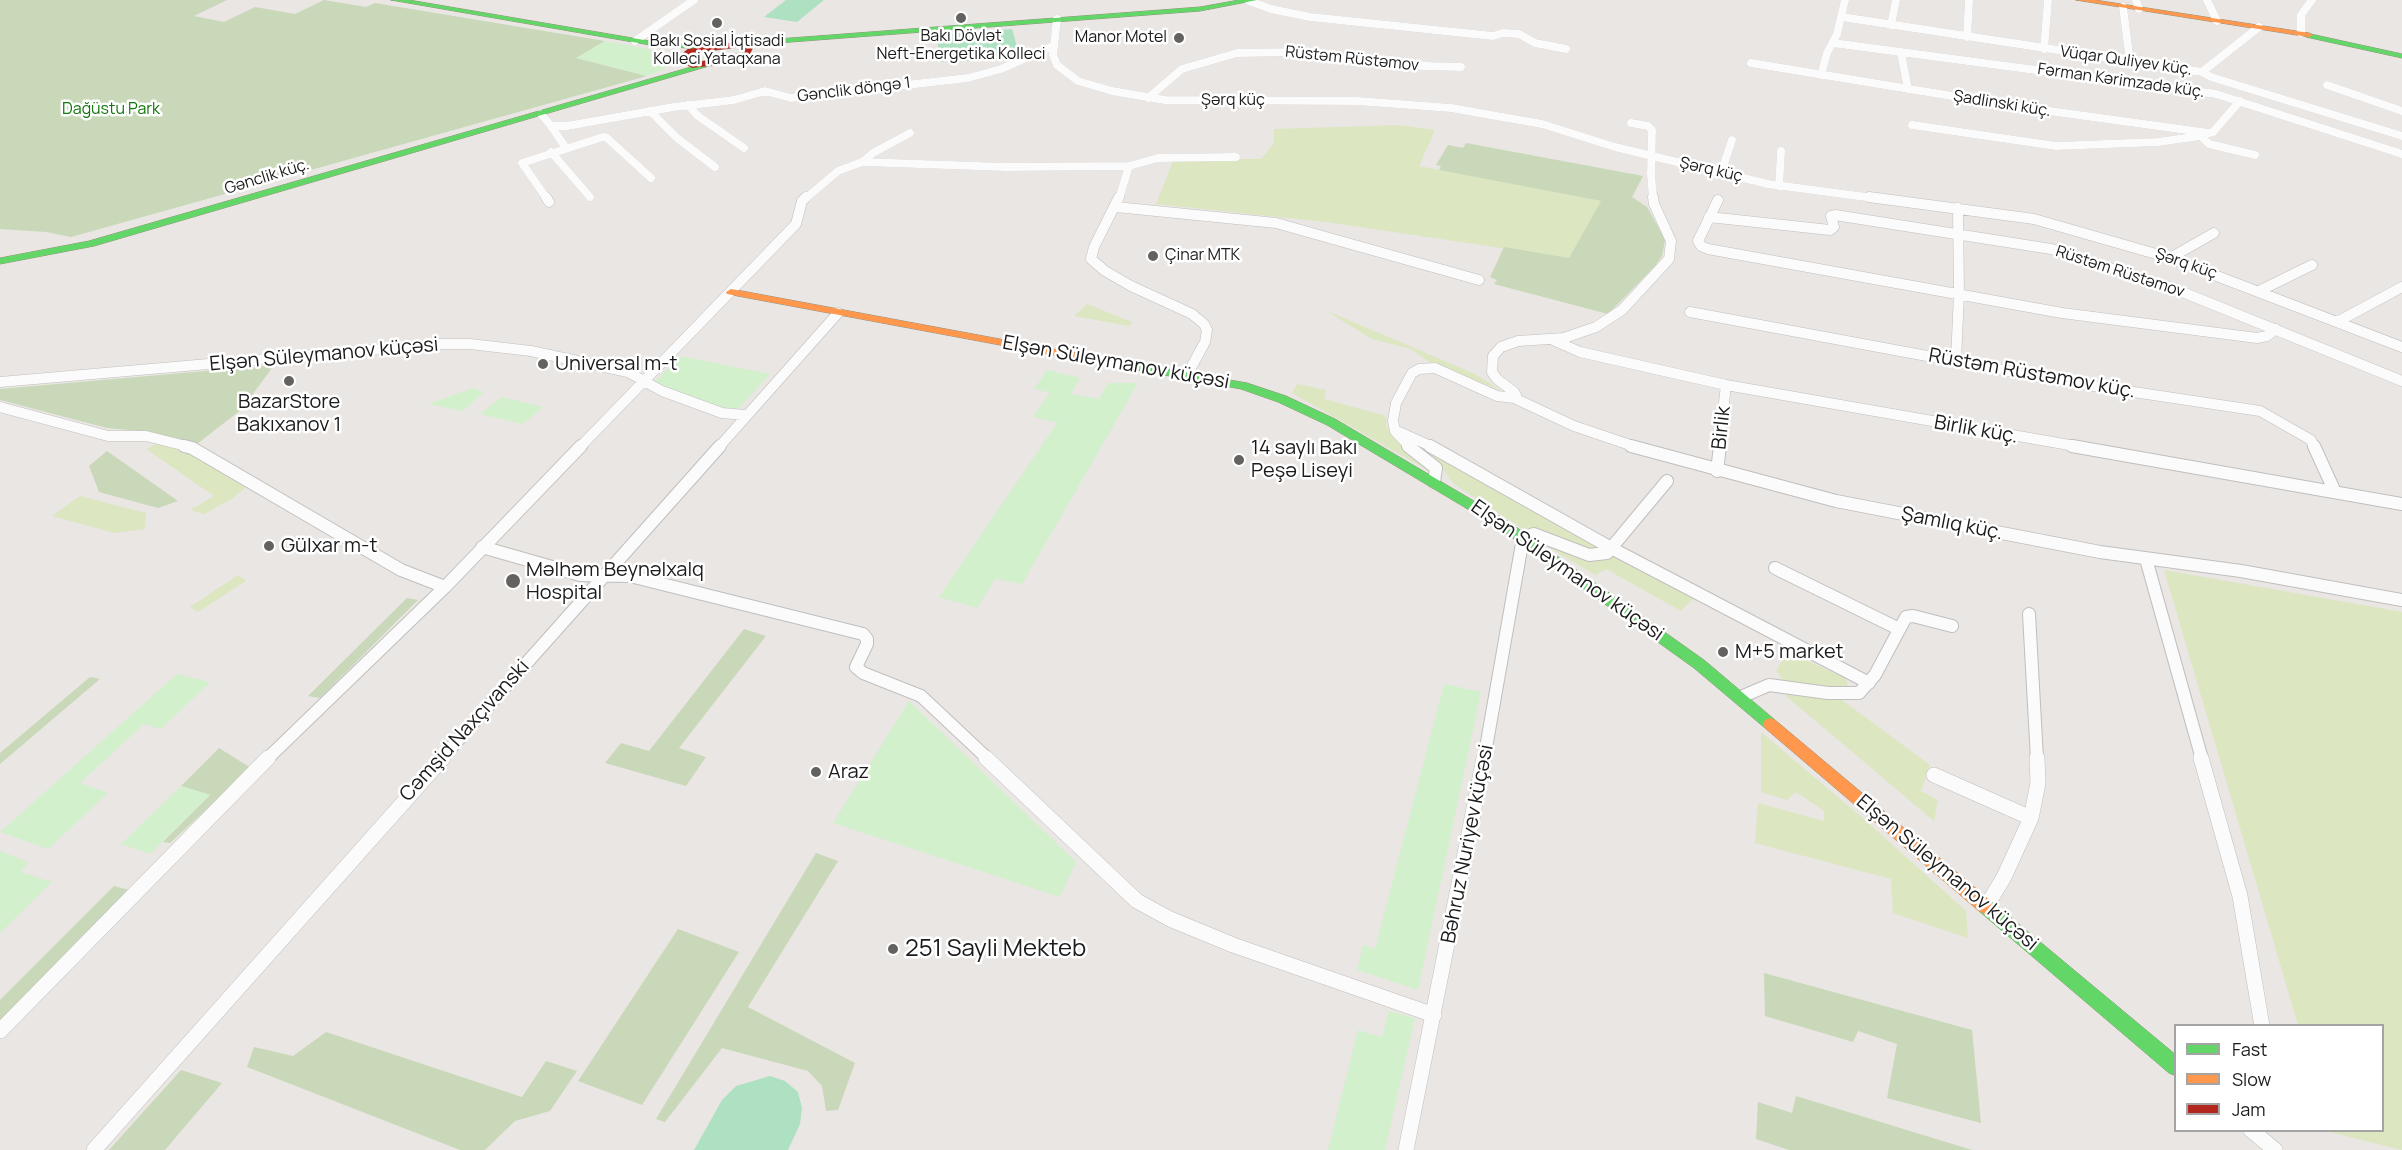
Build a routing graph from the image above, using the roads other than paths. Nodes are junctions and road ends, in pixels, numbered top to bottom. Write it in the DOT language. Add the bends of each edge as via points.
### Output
graph roads {
  1 [pos="395,0"];
  2 [pos="694,0"];
  3 [pos="1165,0"];
  4 [pos="1251,0"];
  5 [pos="1845,0"];
  6 [pos="1896,0"];
  7 [pos="1969,0"];
  8 [pos="2048,0"];
  9 [pos="2080,0"];
  10 [pos="2207,0"];
  11 [pos="2312,0"];
  12 [pos="2133,5"];
  13 [pos="1156,12"];
  14 [pos="1282,12"];
  15 [pos="1842,17"];
  16 [pos="1057,20"];
  17 [pos="1300,20"];
  18 [pos="2217,21"];
  19 [pos="1891,25"];
  20 [pos="2259,27"];
  21 [pos="2301,33"];
  22 [pos="1967,36"];
  23 [pos="635,41"];
  24 [pos="650,43"];
  25 [pos="1833,43"];
  26 [pos="1053,46"];
  27 [pos="710,47"];
  28 [pos="1566,49"];
  29 [pos="2044,49"];
  30 [pos="734,51"];
  31 [pos="1901,53"];
  32 [pos="2402,56"];
  33 [pos="681,58"];
  34 [pos="2130,62"];
  35 [pos="714,63"];
  36 [pos="1750,63"];
  37 [pos="1461,67"];
  38 [pos="2202,72"];
  39 [pos="1821,75"];
  40 [pos="2211,77"];
  41 [pos="2327,85"];
  42 [pos="632,88"];
  43 [pos="1908,89"];
  44 [pos="2208,94"];
  45 [pos="1148,98"];
  46 [pos="720,101"];
  47 [pos="2240,101"];
  48 [pos="688,105"];
  49 [pos="727,110"];
  50 [pos="650,111"];
  51 [pos="2402,111"];
  52 [pos="546,121"];
  53 [pos="1631,123"];
  54 [pos="1912,125"];
  55 [pos="910,134"];
  56 [pos="2201,134"];
  57 [pos="2402,136"];
  58 [pos="1732,140"];
  59 [pos="566,148"];
  60 [pos="744,148"];
  61 [pos="1781,151"];
  62 [pos="551,152"];
  63 [pos="2402,154"];
  64 [pos="2255,155"];
  65 [pos="1651,156"];
  66 [pos="1236,157"];
  67 [pos="862,162"];
  68 [pos="1129,166"];
  69 [pos="715,167"];
  70 [pos="1721,173"];
  71 [pos="651,178"];
  72 [pos="1779,186"];
  73 [pos="590,197"];
  74 [pos="1718,200"];
  75 [pos="549,202"];
  76 [pos="1116,207"];
  77 [pos="1958,208"];
  78 [pos="1709,217"];
  79 [pos="2214,233"];
  80 [pos="1958,235"];
  81 [pos="2170,258"];
  82 [pos="0,261"];
  83 [pos="2312,265"];
  84 [pos="1479,280"];
  85 [pos="2402,287"];
  86 [pos="2259,291"];
  87 [pos="731,292"];
  88 [pos="1959,294"];
  89 [pos="1690,312"];
  90 [pos="838,313"];
  91 [pos="2337,322"];
  92 [pos="2276,329"];
  93 [pos="1553,340"];
  94 [pos="2402,347"];
  95 [pos="1956,360"];
  96 [pos="1187,375"];
  97 [pos="644,381"];
  98 [pos="2402,381"];
  99 [pos="0,382"];
  100 [pos="1726,385"];
  101 [pos="1514,399"];
  102 [pos="0,407"];
  103 [pos="745,415"];
  104 [pos="1395,431"];
  105 [pos="1717,471"];
  106 [pos="1667,481"];
  107 [pos="1434,482"];
  108 [pos="2335,492"];
  109 [pos="2402,504"];
  110 [pos="1522,538"];
  111 [pos="482,547"];
  112 [pos="1612,549"];
  113 [pos="2146,559"];
  114 [pos="1775,568"];
  115 [pos="603,575"];
  116 [pos="445,587"];
  117 [pos="2402,600"];
  118 [pos="2029,614"];
  119 [pos="1952,626"];
  120 [pos="1899,629"];
  121 [pos="1869,683"];
  122 [pos="1741,697"];
  123 [pos="1934,775"];
  124 [pos="2031,818"];
  125 [pos="1986,907"];
  126 [pos="1434,1015"];
  127 [pos="2262,1024"];
  128 [pos="0,1031"];
  129 [pos="2174,1066"];
  130 [pos="2252,1132"];
  131 [pos="94,1150"];
  132 [pos="1406,1150"];
  133 [pos="2275,1150"];
  1 -- 23 [label="street"];
  2 -- 23 [label="street"];
  3 -- 13 [label="street"];
  4 -- 13 [label="street"];
  4 -- 14 [label="street"];
  5 -- 15 [label="street"];
  6 -- 19 [label="street"];
  7 -- 22 [label="street"];
  8 -- 29 [label="street"];
  9 -- 12 [label="street"];
  10 -- 18 [label="street"];
  11 -- 21 [label="street" via="2301,15"];
  12 -- 18 [label="street"];
  12 -- 34 [label="street"];
  13 -- 16 [label="street"];
  14 -- 17 [label="street" via="1281,18"];
  14 -- 28 [label="street" via="1493,36 1519,34 1535,43"];
  15 -- 19 [label="street, Vüqar Quliyev küç."];
  15 -- 25 [label="street"];
  16 -- 26 [label="street"];
  16 -- 30 [label="street" via="868,34"];
  18 -- 20 [label="street"];
  19 -- 22 [label="street, Vüqar Quliyev küç."];
  20 -- 21 [label="street"];
  20 -- 38 [label="street"];
  21 -- 32 [label="street"];
  22 -- 29 [label="street, Vüqar Quliyev küç."];
  23 -- 24 [label="street"];
  24 -- 27 [label="street"];
  24 -- 33 [label="street"];
  25 -- 31 [label="street, Fərman Kərimzadə küç."];
  25 -- 39 [label="street"];
  26 -- 45 [label="street, Şərq küç" via="1057,65 1078,81"];
  26 -- 46 [label="street, Gənclik döngə 1" via="1001,69 968,78 791,98 770,91"];
  27 -- 30 [label="street"];
  27 -- 33 [label="street"];
  29 -- 34 [label="street, Vüqar Quliyev küç."];
  30 -- 35 [label="street"];
  31 -- 43 [label="street"];
  31 -- 44 [label="street, Fərman Kərimzadə küç."];
  33 -- 35 [label="street" via="692,64"];
  33 -- 42 [label="street" via="669,72"];
  34 -- 38 [label="street, Vüqar Quliyev küç."];
  35 -- 42 [label="street"];
  36 -- 39 [label="street, Şadlinski küç."];
  37 -- 45 [label="street, Rüstəm Rüstəmov" via="1390,65 1298,52 1248,52 1182,69"];
  38 -- 40 [label="street, Vüqar Quliyev küç."];
  39 -- 43 [label="street, Şadlinski küç."];
  40 -- 44 [label="street"];
  40 -- 57 [label="street, Vüqar Quliyev küç."];
  41 -- 51 [label="street"];
  42 -- 52 [label="street, Gənclik küç."];
  43 -- 56 [label="street, Şadlinski küç."];
  44 -- 47 [label="street, Fərman Kərimzadə küç."];
  45 -- 65 [label="street, Şərq küç" via="1358,101 1451,108 1542,124"];
  46 -- 48 [label="street, Gənclik döngə 1"];
  46 -- 49 [label="street"];
  47 -- 56 [label="street" via="2213,132"];
  47 -- 63 [label="street, Fərman Kərimzadə küç."];
  48 -- 50 [label="street, Gənclik döngə 1"];
  48 -- 60 [label="street"];
  50 -- 52 [label="street, Gənclik döngə 1" via="582,124"];
  50 -- 69 [label="street"];
  52 -- 59 [label="street"];
  52 -- 82 [label="street, Gənclik küç." via="126,235"];
  53 -- 65 [label="street, Şamlıq küç." via="1652,130"];
  54 -- 56 [label="street" via="2056,146 2158,142"];
  55 -- 67 [label="street"];
  56 -- 64 [label="street, Şadlinski küç." via="2209,144"];
  58 -- 70 [label="street"];
  59 -- 62 [label="street"];
  59 -- 71 [label="street" via="608,138"];
  61 -- 72 [label="street"];
  62 -- 73 [label="street"];
  62 -- 75 [label="street" via="522,163"];
  65 -- 70 [label="street, Şərq küç"];
  65 -- 93 [label="street, Şamlıq küç." via="1654,204 1672,247 1669,259 1610,320"];
  66 -- 68 [label="street" via="1158,158"];
  67 -- 68 [label="street" via="1005,168"];
  67 -- 87 [label="street" via="838,171 805,198 796,224"];
  68 -- 76 [label="street"];
  70 -- 72 [label="street, Şərq küç"];
  72 -- 77 [label="street, Şərq küç"];
  74 -- 78 [label="street, Rüstəm Rüstəmov"];
  76 -- 84 [label="street" via="1276,223"];
  76 -- 96 [label="street" via="1091,259 1131,286 1192,314 1204,324 1208,335"];
  77 -- 80 [label="street"];
  77 -- 81 [label="street, Şərq küç" via="2050,223"];
  78 -- 80 [label="street, Rüstəm Rüstəmov" via="1830,230 1834,227 1831,216 1835,215"];
  78 -- 88 [label="street, Rüstəm Rüstəmov" via="1698,241 1708,249"];
  79 -- 81 [label="street"];
  80 -- 88 [label="street"];
  80 -- 92 [label="street, Rüstəm Rüstəmov" via="2051,249 2103,264"];
  81 -- 86 [label="street, Şərq küç"];
  83 -- 86 [label="street"];
  85 -- 91 [label="street"];
  86 -- 91 [label="street, Şərq küç"];
  87 -- 90 [label="street, Elşən Süleymanov küçəsi"];
  87 -- 97 [label="street"];
  88 -- 92 [label="street, Rüstəm Rüstəmov" via="2062,313 2257,338"];
  88 -- 95 [label="street"];
  89 -- 95 [label="street, Rüstəm Rüstəmov küç."];
  90 -- 96 [label="street, Elşən Süleymanov küçəsi"];
  90 -- 103 [label="street, Cəmşid Naxçıvanski"];
  91 -- 94 [label="street, Şərq küç"];
  92 -- 98 [label="street, Rüstəm Rüstəmov"];
  93 -- 100 [label="street, Birlik küç." via="1580,352"];
  93 -- 101 [label="street, Şamlıq küç." via="1518,341 1496,351 1492,372 1514,392"];
  95 -- 108 [label="street, Rüstəm Rüstəmov küç." via="2089,386 2260,411 2311,440"];
  96 -- 107 [label="street, Elşən Süleymanov küçəsi" via="1262,391 1302,407"];
  97 -- 99 [label="street, Elşən Süleymanov küçəsi" via="627,372 531,351 440,344"];
  97 -- 103 [label="street, Elşən Süleymanov küçəsi" via="722,413"];
  97 -- 111 [label="street"];
  100 -- 105 [label="street, Birlik"];
  100 -- 108 [label="street, Birlik küç."];
  101 -- 104 [label="street, Şamlıq küç." via="1497,396 1435,368 1419,369 1409,377 1396,403"];
  101 -- 105 [label="street, Şamlıq küç." via="1605,438"];
  102 -- 116 [label="street" via="108,436 146,436 192,448 401,570"];
  103 -- 115 [label="street, Cəmşid Naxçıvanski"];
  104 -- 107 [label="street" via="1436,468"];
  104 -- 112 [label="street" via="1439,450"];
  105 -- 113 [label="street, Şamlıq küç." via="1887,512"];
  106 -- 112 [label="street"];
  107 -- 110 [label="street, Elşən Süleymanov küçəsi"];
  108 -- 109 [label="street, Birlik küç."];
  110 -- 112 [label="street" via="1534,534 1594,556"];
  110 -- 122 [label="street, Elşən Süleymanov küçəsi"];
  110 -- 126 [label="street, Bəhruz Nuriyev küçəsi" via="1498,688"];
  111 -- 115 [label="street" via="592,577"];
  111 -- 116 [label="street"];
  112 -- 121 [label="street"];
  113 -- 117 [label="street, Şamlıq küç." via="2241,571"];
  113 -- 127 [label="street" via="2240,897"];
  114 -- 120 [label="street"];
  115 -- 126 [label="street" via="630,576 863,634 867,644 856,667 862,673 926,700 1137,901 1233,945"];
  115 -- 131 [label="street, Cəmşid Naxçıvanski"];
  116 -- 128 [label="street" via="239,786"];
  118 -- 124 [label="street" via="2038,783"];
  119 -- 120 [label="street" via="1913,616 1906,617"];
  120 -- 121 [label="street"];
  121 -- 122 [label="street" via="1859,693 1847,694 1769,685"];
  122 -- 125 [label="street, Elşən Süleymanov küçəsi"];
  123 -- 124 [label="street"];
  124 -- 125 [label="street"];
  125 -- 129 [label="street, Elşən Süleymanov küçəsi"];
  126 -- 132 [label="street, Bəhruz Nuriyev küçəsi"];
  130 -- 133 [label="street"];
}
